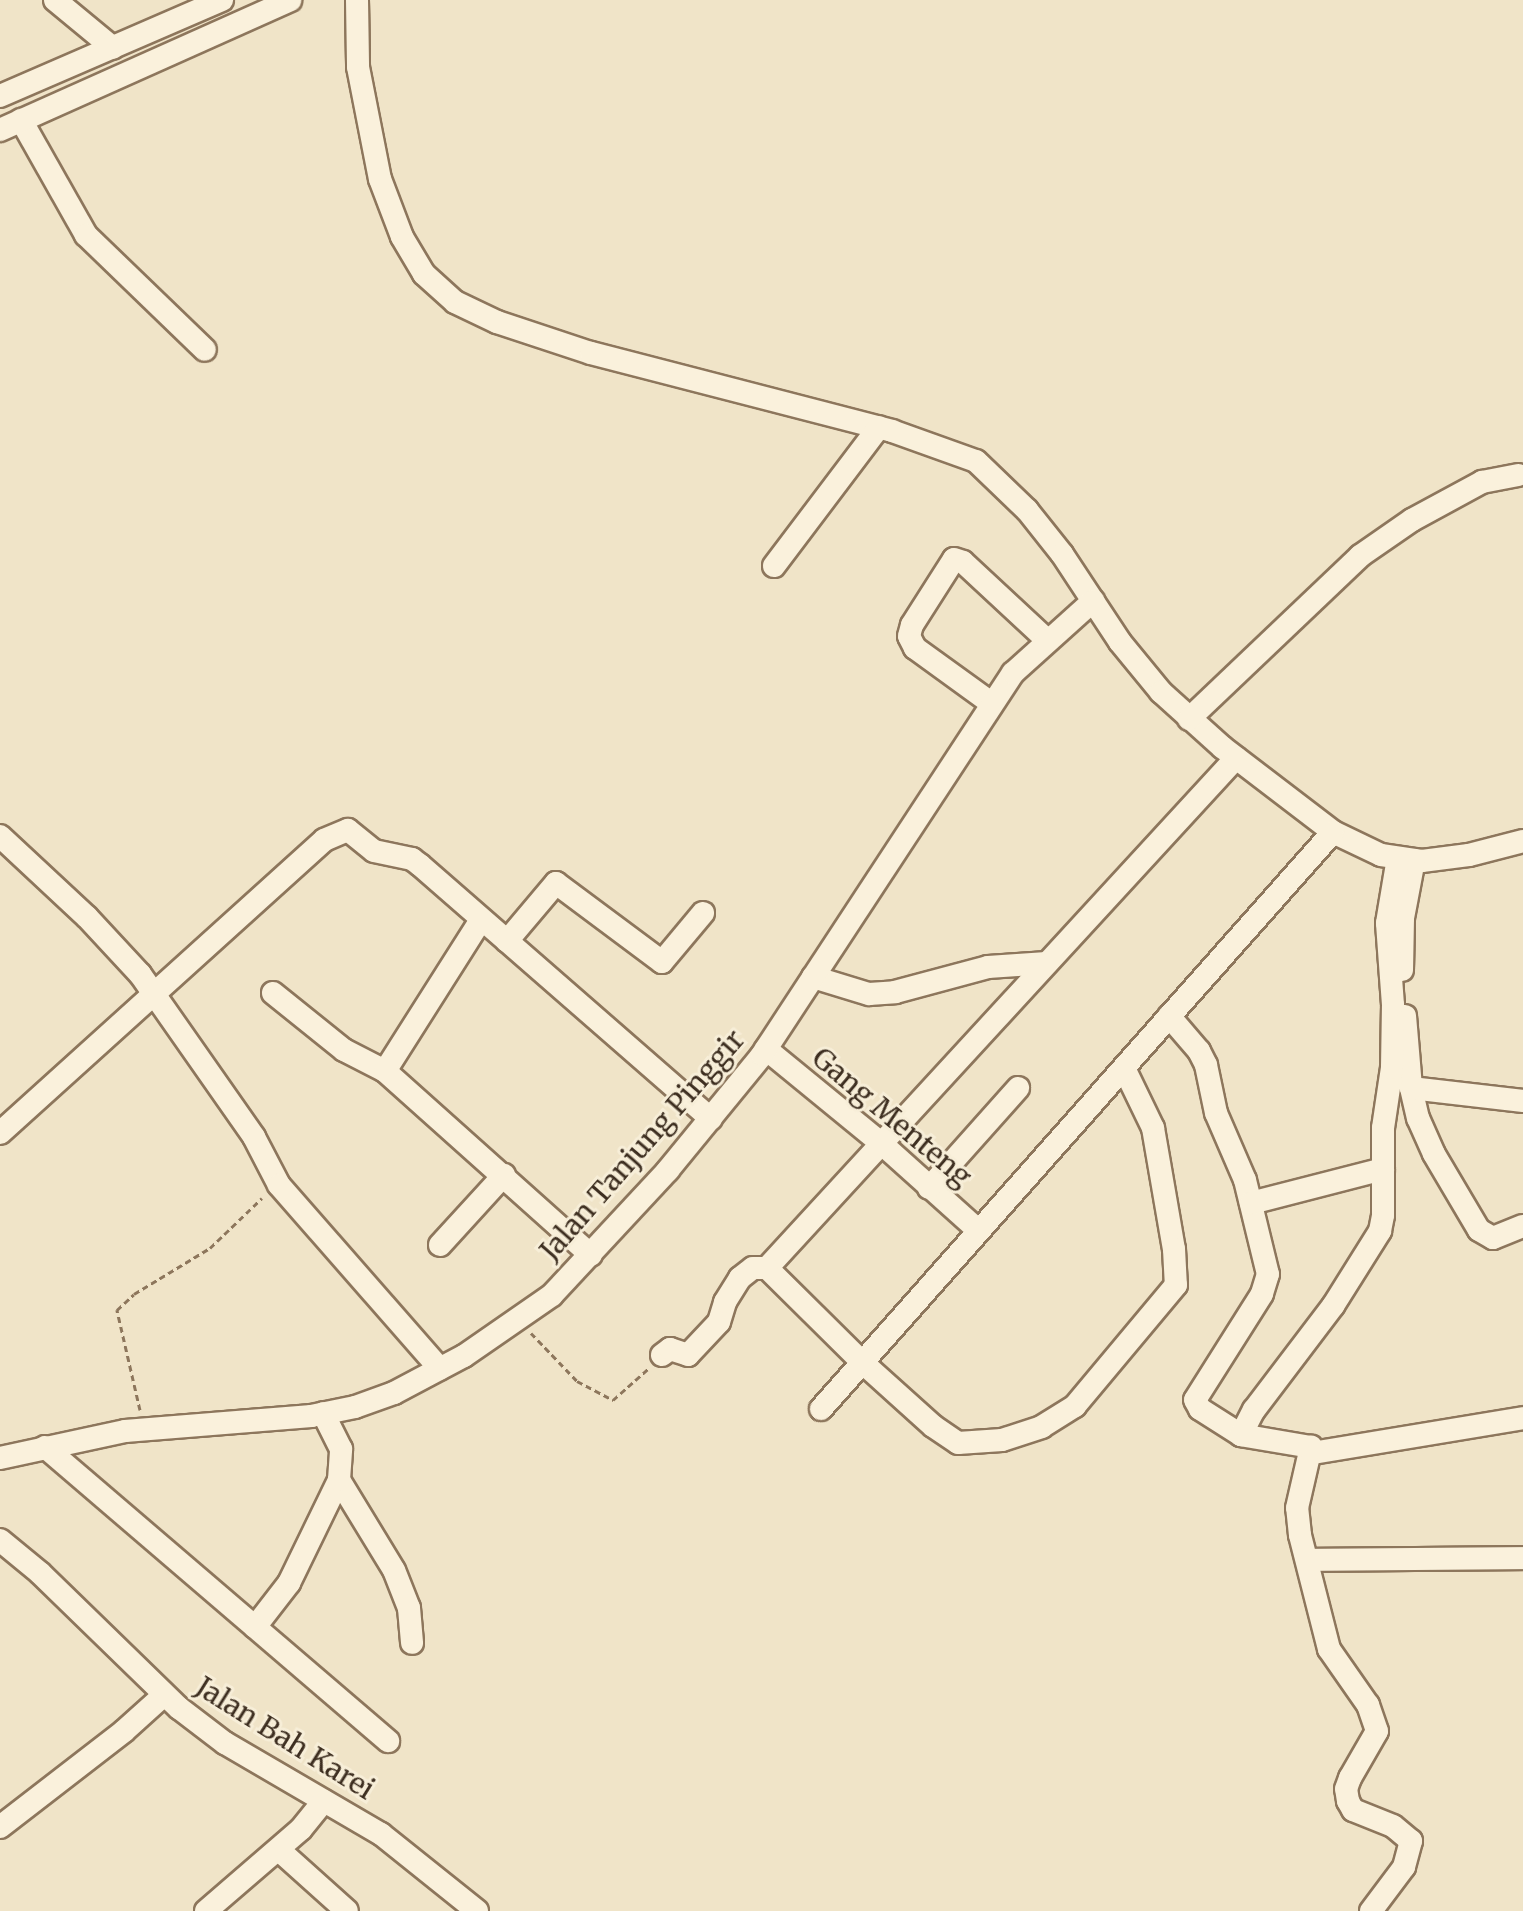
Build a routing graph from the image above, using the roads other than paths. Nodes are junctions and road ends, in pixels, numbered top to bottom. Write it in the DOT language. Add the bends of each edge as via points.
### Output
graph roads {
  1 [pos="55,0"];
  2 [pos="222,0"];
  3 [pos="290,0"];
  4 [pos="357,0"];
  5 [pos="113,48"];
  6 [pos="0,96"];
  7 [pos="21,120"];
  8 [pos="0,130"];
  9 [pos="205,350"];
  10 [pos="879,427"];
  11 [pos="1518,475"];
  12 [pos="774,566"];
  13 [pos="1093,601"];
  14 [pos="1047,640"];
  15 [pos="991,703"];
  16 [pos="1189,719"];
  17 [pos="1236,758"];
  18 [pos="1333,832"];
  19 [pos="0,836"];
  20 [pos="1523,841"];
  21 [pos="1406,859"];
  22 [pos="703,913"];
  23 [pos="481,920"];
  24 [pos="507,941"];
  25 [pos="1047,963"];
  26 [pos="813,977"];
  27 [pos="273,993"];
  28 [pos="156,994"];
  29 [pos="1169,1016"];
  30 [pos="766,1049"];
  31 [pos="1124,1068"];
  32 [pos="385,1071"];
  33 [pos="1018,1088"];
  34 [pos="1411,1088"];
  35 [pos="1523,1101"];
  36 [pos="711,1119"];
  37 [pos="0,1133"];
  38 [pos="882,1144"];
  39 [pos="1383,1169"];
  40 [pos="504,1175"];
  41 [pos="929,1188"];
  42 [pos="1251,1203"];
  43 [pos="1523,1226"];
  44 [pos="979,1231"];
  45 [pos="440,1245"];
  46 [pos="591,1255"];
  47 [pos="767,1268"];
  48 [pos="662,1355"];
  49 [pos="863,1363"];
  50 [pos="440,1369"];
  51 [pos="821,1409"];
  52 [pos="323,1413"];
  53 [pos="1523,1418"];
  54 [pos="1241,1435"];
  55 [pos="45,1447"];
  56 [pos="1312,1453"];
  57 [pos="0,1458"];
  58 [pos="339,1480"];
  59 [pos="0,1540"];
  60 [pos="1523,1558"];
  61 [pos="1307,1560"];
  62 [pos="255,1627"];
  63 [pos="412,1643"];
  64 [pos="164,1695"];
  65 [pos="388,1741"];
  66 [pos="324,1801"];
  67 [pos="0,1827"];
  68 [pos="279,1850"];
  69 [pos="206,1911"];
  70 [pos="347,1911"];
  71 [pos="477,1911"];
  72 [pos="1371,1911"];
  1 -- 5 [label="street"];
  2 -- 5 [label="street"];
  3 -- 7 [label="street"];
  4 -- 10 [label="street" via="358,67 380,179 402,237 439,290 497,322 591,353"];
  5 -- 6 [label="street"];
  7 -- 8 [label="street"];
  7 -- 9 [label="street" via="86,235"];
  10 -- 12 [label="street"];
  10 -- 13 [label="street" via="976,461 1001,481"];
  11 -- 16 [label="street" via="1482,482 1360,556"];
  13 -- 14 [label="street, Jalan Tanjung Pinggir"];
  13 -- 16 [label="street" via="1153,682"];
  14 -- 15 [label="street, Jalan Tanjung Pinggir"];
  14 -- 15 [label="street" via="954,559 909,636 915,648"];
  15 -- 26 [label="street, Jalan Tanjung Pinggir"];
  16 -- 17 [label="street"];
  17 -- 18 [label="street"];
  17 -- 25 [label="street"];
  18 -- 21 [label="street" via="1357,847"];
  18 -- 29 [label="street"];
  19 -- 28 [label="street" via="115,945"];
  20 -- 21 [label="street" via="1443,860"];
  21 -- 34 [label="street" via="1402,961"];
  21 -- 39 [label="street" via="1387,923 1392,1068"];
  22 -- 24 [label="street" via="662,962 556,883"];
  23 -- 24 [label="street"];
  23 -- 28 [label="street" via="412,859 374,851 348,830 336,832"];
  23 -- 32 [label="street"];
  24 -- 36 [label="street"];
  25 -- 26 [label="street" via="988,967 869,994"];
  25 -- 38 [label="street"];
  26 -- 30 [label="street, Jalan Tanjung Pinggir"];
  27 -- 32 [label="street" via="344,1050"];
  28 -- 37 [label="street"];
  28 -- 50 [label="street" via="254,1137 279,1185"];
  29 -- 31 [label="street"];
  29 -- 42 [label="street" via="1206,1065 1216,1113"];
  30 -- 36 [label="street, Jalan Tanjung Pinggir"];
  30 -- 38 [label="street, Gang Menteng"];
  31 -- 44 [label="street"];
  31 -- 49 [label="street" via="1153,1128 1176,1285 1075,1406 1042,1427 965,1446 933,1426"];
  32 -- 40 [label="street"];
  33 -- 41 [label="street"];
  34 -- 35 [label="street"];
  34 -- 43 [label="street" via="1434,1154 1479,1230 1493,1238"];
  36 -- 46 [label="street, Jalan Tanjung Pinggir"];
  38 -- 41 [label="street, Gang Menteng"];
  38 -- 47 [label="street"];
  39 -- 42 [label="street"];
  39 -- 54 [label="street" via="1380,1231"];
  40 -- 45 [label="street"];
  40 -- 46 [label="street"];
  41 -- 44 [label="street, Gang Menteng"];
  42 -- 54 [label="street" via="1267,1284 1195,1400 1200,1409"];
  44 -- 49 [label="street"];
  46 -- 50 [label="street, Jalan Tanjung Pinggir" via="552,1295"];
  47 -- 48 [label="street" via="753,1268 740,1278 719,1322 688,1355 670,1349"];
  47 -- 49 [label="street"];
  49 -- 51 [label="street"];
  50 -- 52 [label="street, Jalan Tanjung Pinggir" via="394,1393"];
  52 -- 55 [label="street, Jalan Tanjung Pinggir" via="146,1429"];
  52 -- 58 [label="street" via="341,1449"];
  53 -- 56 [label="street"];
  54 -- 56 [label="street" via="1278,1444 1305,1443"];
  55 -- 57 [label="street, Jalan Tanjung Pinggir"];
  55 -- 62 [label="street"];
  56 -- 61 [label="street" via="1297,1508"];
  58 -- 62 [label="street" via="289,1583"];
  58 -- 63 [label="street" via="394,1570 409,1608"];
  59 -- 64 [label="street, Jalan Bah Karei"];
  60 -- 61 [label="street"];
  61 -- 72 [label="street" via="1329,1649 1375,1719 1377,1731 1346,1789 1348,1801 1353,1810 1393,1826 1411,1841 1404,1867"];
  62 -- 65 [label="street"];
  64 -- 66 [label="street, Jalan Bah Karei" via="225,1743"];
  64 -- 67 [label="street"];
  66 -- 68 [label="street"];
  66 -- 71 [label="street, Jalan Bah Karei" via="381,1834"];
  68 -- 69 [label="street"];
  68 -- 70 [label="street"];
}
